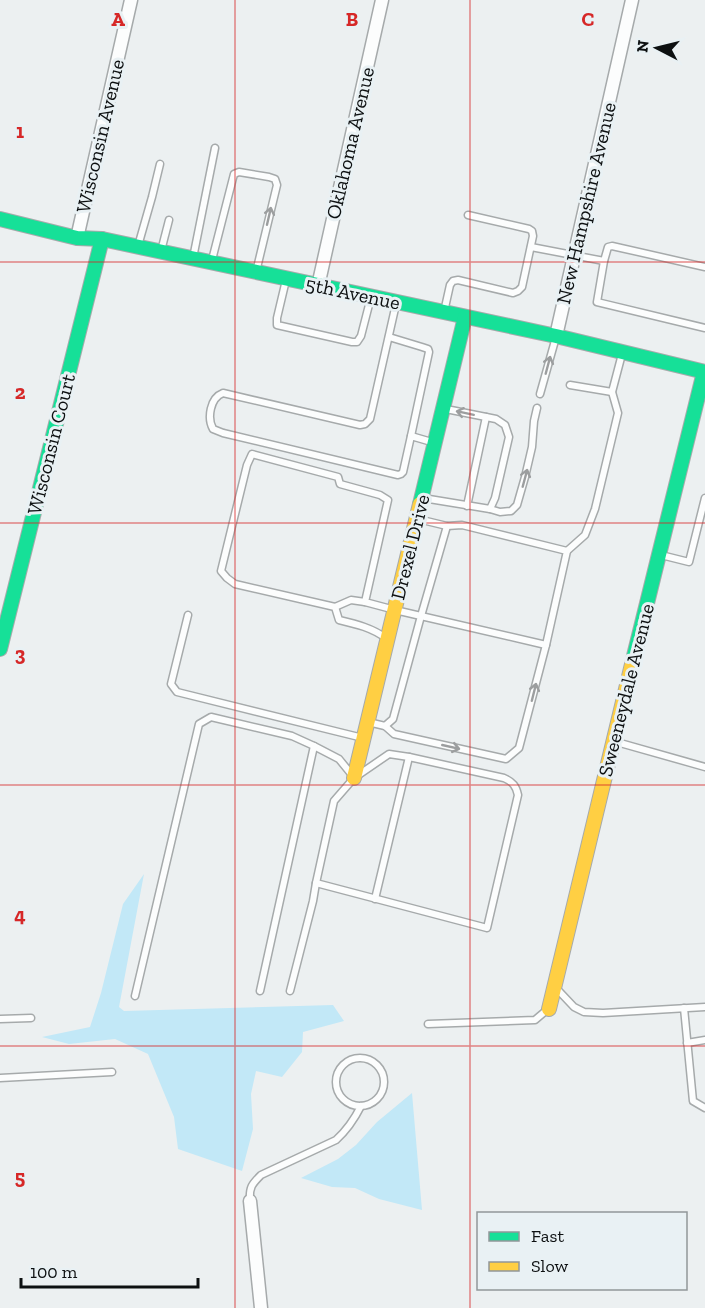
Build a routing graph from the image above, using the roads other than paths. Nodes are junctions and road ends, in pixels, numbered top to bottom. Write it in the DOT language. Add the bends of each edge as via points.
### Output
graph roads {
  1 [pos="131,0"];
  2 [pos="382,0"];
  3 [pos="632,0"];
  4 [pos="215,148"];
  5 [pos="160,164"];
  6 [pos="468,215"];
  7 [pos="0,219"];
  8 [pos="169,220"];
  9 [pos="77,238"];
  10 [pos="102,239"];
  11 [pos="138,247"];
  12 [pos="531,247"];
  13 [pos="161,252"];
  14 [pos="574,254"];
  15 [pos="192,258"];
  16 [pos="604,261"];
  17 [pos="212,263"];
  18 [pos="705,267"];
  19 [pos="256,273"];
  20 [pos="286,279"];
  21 [pos="318,286"];
  22 [pos="371,297"];
  23 [pos="396,302"];
  24 [pos="444,312"];
  25 [pos="465,317"];
  26 [pos="705,328"];
  27 [pos="556,336"];
  28 [pos="389,337"];
  29 [pos="623,352"];
  30 [pos="705,371"];
  31 [pos="570,385"];
  32 [pos="612,392"];
  33 [pos="540,394"];
  34 [pos="444,408"];
  35 [pos="537,408"];
  36 [pos="486,417"];
  37 [pos="411,436"];
  38 [pos="435,443"];
  39 [pos="422,498"];
  40 [pos="705,498"];
  41 [pos="467,506"];
  42 [pos="490,509"];
  43 [pos="417,519"];
  44 [pos="447,526"];
  45 [pos="567,551"];
  46 [pos="659,555"];
  47 [pos="365,602"];
  48 [pos="335,607"];
  49 [pos="395,610"];
  50 [pos="188,615"];
  51 [pos="421,616"];
  52 [pos="388,640"];
  53 [pos="546,645"];
  54 [pos="0,649"];
  55 [pos="368,722"];
  56 [pos="385,726"];
  57 [pos="364,738"];
  58 [pos="613,741"];
  59 [pos="314,746"];
  60 [pos="409,757"];
  61 [pos="705,766"];
  62 [pos="354,778"];
  63 [pos="316,883"];
  64 [pos="375,899"];
  65 [pos="554,986"];
  66 [pos="260,991"];
  67 [pos="290,991"];
  68 [pos="135,996"];
  69 [pos="705,1007"];
  70 [pos="684,1008"];
  71 [pos="549,1009"];
  72 [pos="31,1018"];
  73 [pos="0,1019"];
  74 [pos="428,1024"];
  75 [pos="705,1040"];
  76 [pos="687,1043"];
  77 [pos="112,1072"];
  78 [pos="0,1078"];
  79 [pos="361,1106"];
  80 [pos="705,1108"];
  81 [pos="250,1201"];
  82 [pos="261,1308"];
  1 -- 9 [label="street, Wisconsin Avenue"];
  2 -- 21 [label="street, Oklahoma Avenue"];
  3 -- 14 [label="street, New Hampshire Avenue"];
  4 -- 15 [label="lane"];
  5 -- 11 [label="lane"];
  6 -- 12 [label="lane" via="529,229 533,236"];
  7 -- 9 [label="street, 5th Avenue"];
  8 -- 13 [label="lane"];
  9 -- 10 [label="street, 5th Avenue"];
  10 -- 11 [label="street, 5th Avenue"];
  10 -- 54 [label="street, Wisconsin Court"];
  11 -- 13 [label="street, 5th Avenue"];
  12 -- 14 [label="lane"];
  12 -- 24 [label="lane" via="519,291 453,281"];
  13 -- 15 [label="street, 5th Avenue"];
  14 -- 16 [label="lane"];
  14 -- 27 [label="street, New Hampshire Avenue"];
  15 -- 17 [label="street, 5th Avenue"];
  16 -- 18 [label="lane" via="612,246"];
  16 -- 26 [label="lane" via="597,302"];
  17 -- 19 [label="street, 5th Avenue"];
  19 -- 17 [label="lane, one-way" via="277,185 269,177 234,174"];
  19 -- 20 [label="street, 5th Avenue"];
  20 -- 21 [label="street, 5th Avenue"];
  20 -- 22 [label="lane" via="277,325 352,342 361,336"];
  21 -- 22 [label="street, 5th Avenue"];
  22 -- 23 [label="street, 5th Avenue"];
  23 -- 24 [label="street, 5th Avenue"];
  23 -- 28 [label="lane"];
  24 -- 25 [label="street, 5th Avenue"];
  25 -- 27 [label="street, 5th Avenue"];
  25 -- 34 [label="street, Drexel Drive"];
  27 -- 29 [label="street, 5th Avenue"];
  33 -- 27 [label="lane, one-way"];
  28 -- 37 [label="lane" via="429,352"];
  28 -- 37 [label="lane" via="370,419 365,424 223,393 214,400 210,422 213,429 223,434 398,475 403,472"];
  29 -- 30 [label="street, 5th Avenue"];
  29 -- 32 [label="lane"];
  30 -- 46 [label="street, Sweeneydale Avenue"];
  31 -- 32 [label="lane"];
  32 -- 45 [label="lane" via="618,413 596,509 585,536"];
  36 -- 34 [label="lane, one-way"];
  34 -- 38 [label="street, Drexel Drive"];
  42 -- 35 [label="lane, one-way" via="511,511 517,505"];
  36 -- 41 [label="lane"];
  36 -- 42 [label="lane" via="505,425 509,437"];
  37 -- 38 [label="lane"];
  38 -- 39 [label="street, Drexel Drive"];
  39 -- 41 [label="lane"];
  39 -- 43 [label="street, Drexel Drive"];
  40 -- 46 [label="lane" via="689,562"];
  41 -- 42 [label="lane"];
  43 -- 44 [label="lane"];
  43 -- 49 [label="street, Drexel Drive"];
  44 -- 45 [label="lane" via="462,525"];
  44 -- 51 [label="lane"];
  45 -- 53 [label="lane"];
  46 -- 58 [label="street, Sweeneydale Avenue"];
  47 -- 48 [label="lane" via="351,600"];
  47 -- 48 [label="lane" via="388,500 340,484 338,477 252,454 221,571 235,584"];
  47 -- 49 [label="lane"];
  48 -- 52 [label="lane" via="339,620 379,632"];
  49 -- 51 [label="lane"];
  49 -- 52 [label="street, Drexel Drive"];
  50 -- 57 [label="lane" via="171,684 177,692"];
  51 -- 53 [label="lane"];
  51 -- 56 [label="lane" via="393,719"];
  52 -- 55 [label="street, Drexel Drive"];
  56 -- 53 [label="lane, one-way" via="394,734 506,759 519,748"];
  55 -- 56 [label="lane"];
  55 -- 57 [label="street, Drexel Drive"];
  57 -- 62 [label="street, Drexel Drive"];
  58 -- 61 [label="lane"];
  58 -- 65 [label="street, Sweeneydale Avenue"];
  59 -- 62 [label="lane" via="339,759"];
  59 -- 66 [label="lane"];
  59 -- 68 [label="lane" via="292,736 211,717 199,724"];
  60 -- 62 [label="lane" via="389,754"];
  60 -- 64 [label="lane"];
  60 -- 64 [label="lane" via="504,778 516,787 518,795 487,928"];
  62 -- 63 [label="lane" via="334,801"];
  63 -- 64 [label="lane"];
  63 -- 67 [label="lane"];
  65 -- 70 [label="lane" via="565,1000 584,1012"];
  65 -- 71 [label="street, Sweeneydale Avenue"];
  69 -- 70 [label="lane"];
  70 -- 76 [label="lane"];
  71 -- 74 [label="lane" via="535,1020"];
  72 -- 73 [label="lane"];
  75 -- 76 [label="lane"];
  76 -- 80 [label="lane" via="693,1101"];
  77 -- 78 [label="lane"];
  79 -- 79 [label="lane" via="376,1100 384,1079 371,1060 354,1058 340,1066 335,1082 340,1097 353,1106"];
  79 -- 81 [label="lane" via="346,1132 336,1140 261,1174 252,1184"];
  81 -- 82 [label="street"];
}
